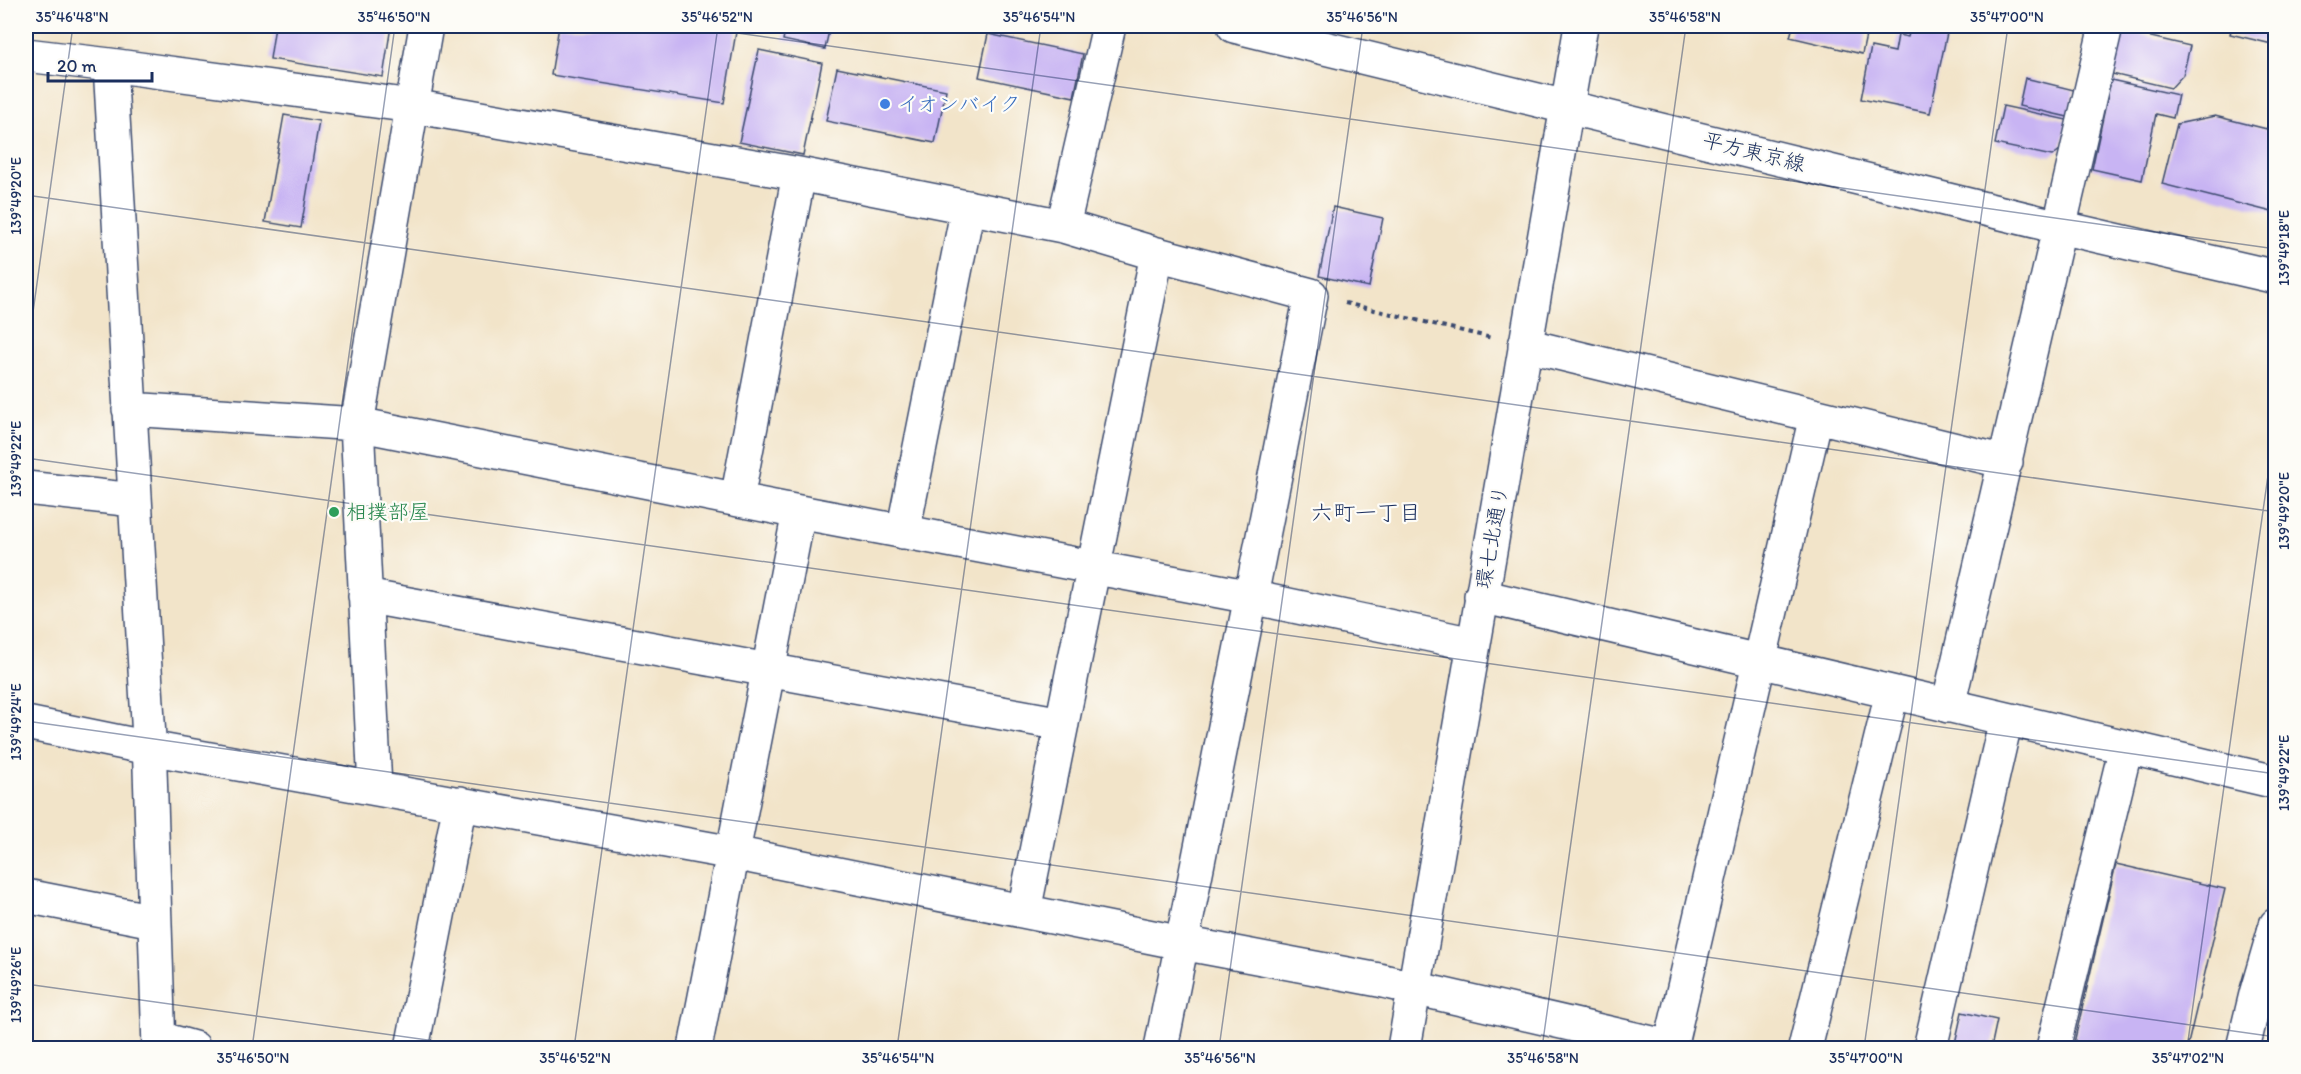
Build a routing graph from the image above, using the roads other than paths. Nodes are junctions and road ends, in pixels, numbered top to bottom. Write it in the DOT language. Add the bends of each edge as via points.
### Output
graph roads {
  1 [pos="426,26"];
  2 [pos="1109,26"];
  3 [pos="1234,26"];
  4 [pos="1581,26"];
  5 [pos="2106,26"];
  6 [pos="26,56"];
  7 [pos="110,65"];
  8 [pos="412,106"];
  9 [pos="1568,106"];
  10 [pos="799,174"];
  11 [pos="968,207"];
  12 [pos="1063,226"];
  13 [pos="2059,226"];
  14 [pos="1157,255"];
  15 [pos="2276,277"];
  16 [pos="1525,345"];
  17 [pos="129,409"];
  18 [pos="1816,416"];
  19 [pos="357,424"];
  20 [pos="2006,462"];
  21 [pos="26,488"];
  22 [pos="737,499"];
  23 [pos="134,500"];
  24 [pos="799,512"];
  25 [pos="903,532"];
  26 [pos="1093,567"];
  27 [pos="365,596"];
  28 [pos="1481,596"];
  29 [pos="1251,597"];
  30 [pos="1473,644"];
  31 [pos="1758,662"];
  32 [pos="768,670"];
  33 [pos="1892,693"];
  34 [pos="1948,706"];
  35 [pos="2006,719"];
  36 [pos="26,723"];
  37 [pos="1062,724"];
  38 [pos="2126,747"];
  39 [pos="149,748"];
  40 [pos="2276,782"];
  41 [pos="375,788"];
  42 [pos="460,803"];
  43 [pos="733,853"];
  44 [pos="26,896"];
  45 [pos="1024,911"];
  46 [pos="154,921"];
  47 [pos="2275,929"];
  48 [pos="1182,943"];
  49 [pos="1414,988"];
  50 [pos="2266,996"];
  51 [pos="159,1043"];
  52 [pos="194,1048"];
  53 [pos="412,1048"];
  54 [pos="695,1048"];
  55 [pos="1161,1048"];
  56 [pos="1404,1048"];
  57 [pos="1672,1048"];
  58 [pos="1805,1048"];
  59 [pos="1930,1048"];
  60 [pos="2053,1048"];
  61 [pos="2243,1048"];
  1 -- 8 [label="street"];
  2 -- 12 [label="street"];
  3 -- 9 [label="street, 平方東京線"];
  4 -- 9 [label="street, 環七北通り"];
  5 -- 13 [label="street"];
  6 -- 7 [label="street"];
  7 -- 8 [label="street"];
  7 -- 17 [label="street"];
  8 -- 10 [label="street"];
  8 -- 19 [label="street"];
  9 -- 13 [label="street, 平方東京線"];
  9 -- 16 [label="street, 環七北通り"];
  10 -- 11 [label="street"];
  10 -- 22 [label="street"];
  11 -- 12 [label="street"];
  11 -- 25 [label="street"];
  12 -- 14 [label="street"];
  13 -- 15 [label="street, 平方東京線"];
  13 -- 20 [label="street"];
  14 -- 26 [label="street"];
  14 -- 29 [label="street" via="1311,294"];
  16 -- 18 [label="street"];
  16 -- 28 [label="street, 環七北通り"];
  17 -- 19 [label="street"];
  17 -- 23 [label="street"];
  18 -- 20 [label="street"];
  18 -- 31 [label="street"];
  19 -- 22 [label="street"];
  19 -- 27 [label="street"];
  20 -- 34 [label="street"];
  21 -- 23 [label="street"];
  22 -- 24 [label="street"];
  23 -- 39 [label="street"];
  24 -- 25 [label="street"];
  24 -- 32 [label="street"];
  25 -- 26 [label="street"];
  26 -- 29 [label="street"];
  26 -- 37 [label="street"];
  27 -- 32 [label="street"];
  27 -- 41 [label="street"];
  28 -- 30 [label="street, 環七北通り"];
  28 -- 31 [label="street"];
  29 -- 30 [label="street"];
  29 -- 48 [label="street"];
  30 -- 49 [label="street, 環七北通り"];
  31 -- 33 [label="street"];
  31 -- 57 [label="street"];
  32 -- 37 [label="street"];
  32 -- 43 [label="street"];
  33 -- 34 [label="street"];
  33 -- 58 [label="street"];
  34 -- 35 [label="street"];
  35 -- 38 [label="street"];
  35 -- 59 [label="street"];
  36 -- 39 [label="street"];
  37 -- 45 [label="street"];
  38 -- 40 [label="street"];
  38 -- 60 [label="street"];
  39 -- 41 [label="street"];
  39 -- 46 [label="street"];
  41 -- 42 [label="street"];
  42 -- 43 [label="street"];
  42 -- 53 [label="street"];
  43 -- 45 [label="street"];
  43 -- 54 [label="street"];
  44 -- 46 [label="street"];
  45 -- 48 [label="street"];
  46 -- 51 [label="street"];
  47 -- 50 [label="street"];
  48 -- 49 [label="street"];
  48 -- 55 [label="street"];
  49 -- 56 [label="street, 環七北通り"];
  49 -- 57 [label="street"];
  50 -- 61 [label="street"];
  51 -- 52 [label="street"];
}
